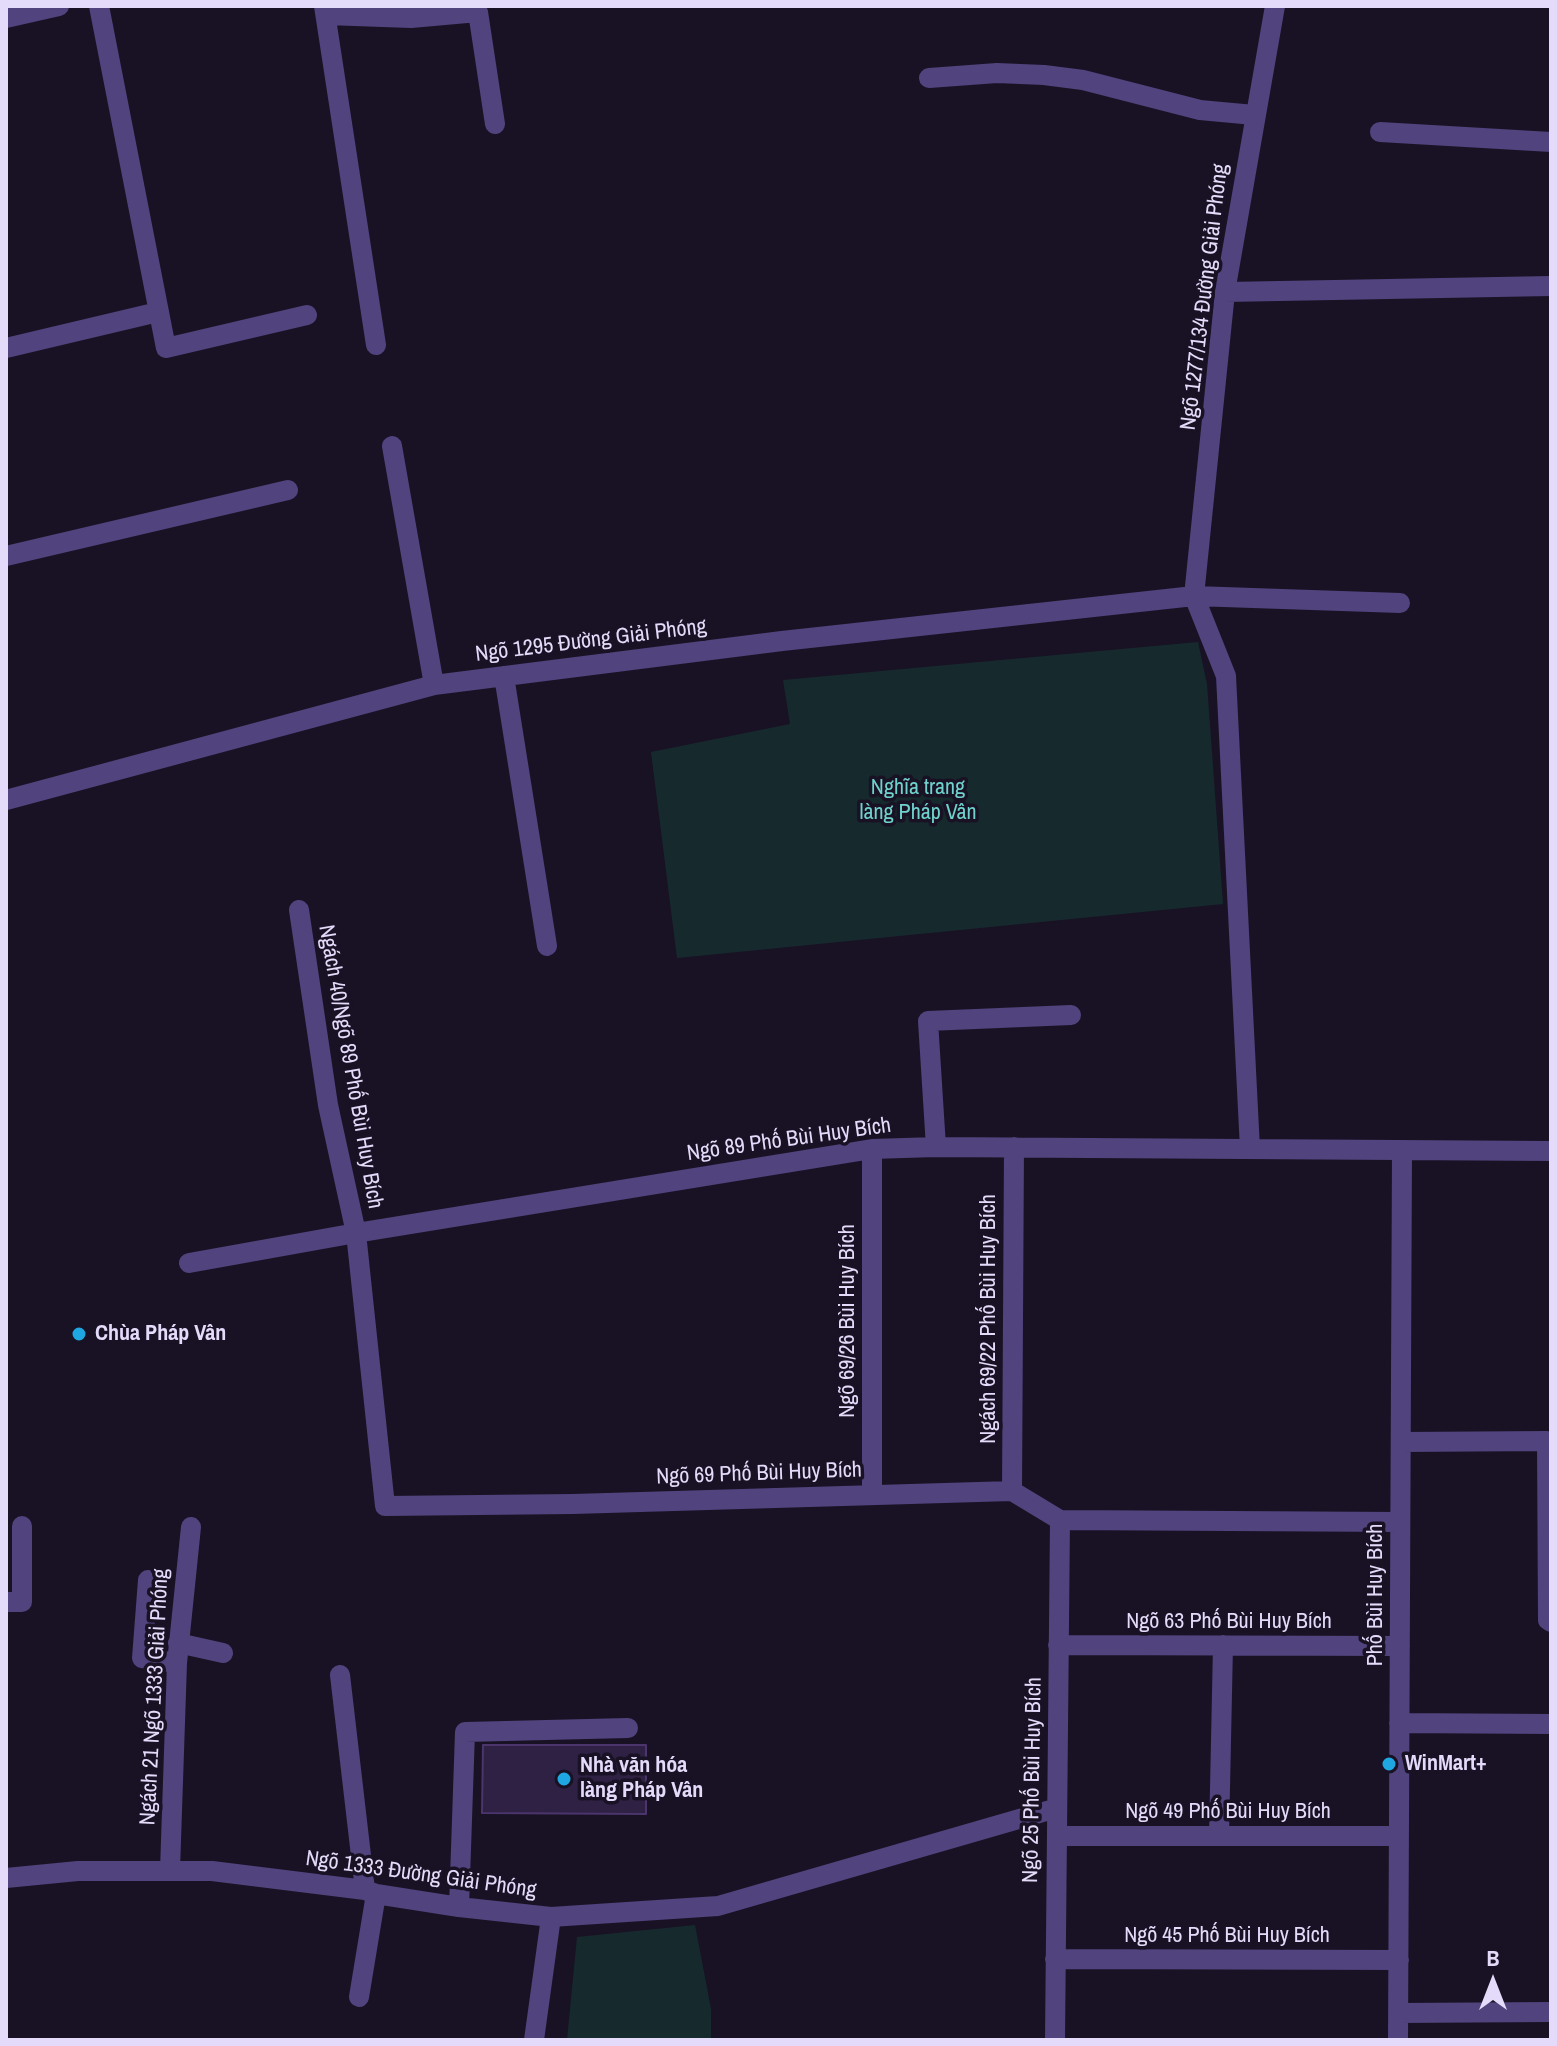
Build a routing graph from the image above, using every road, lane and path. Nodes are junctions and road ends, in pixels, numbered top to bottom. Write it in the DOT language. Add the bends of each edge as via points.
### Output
graph roads {
  1 [pos="59,6"];
  2 [pos="99,6"];
  3 [pos="1275,6"];
  4 [pos="325,10"];
  5 [pos="6,18"];
  6 [pos="929,78"];
  7 [pos="1254,115"];
  8 [pos="495,124"];
  9 [pos="1380,132"];
  10 [pos="1551,142"];
  11 [pos="1551,286"];
  12 [pos="1225,292"];
  13 [pos="158,312"];
  14 [pos="307,315"];
  15 [pos="376,345"];
  16 [pos="6,348"];
  17 [pos="392,446"];
  18 [pos="288,490"];
  19 [pos="6,556"];
  20 [pos="1194,596"];
  21 [pos="1400,603"];
  22 [pos="504,676"];
  23 [pos="434,685"];
  24 [pos="6,800"];
  25 [pos="299,910"];
  26 [pos="547,946"];
  27 [pos="1071,1015"];
  28 [pos="936,1147"];
  29 [pos="1014,1147"];
  30 [pos="872,1149"];
  31 [pos="1250,1149"];
  32 [pos="1402,1151"];
  33 [pos="1551,1151"];
  34 [pos="356,1233"];
  35 [pos="189,1263"];
  36 [pos="1401,1442"];
  37 [pos="1012,1491"];
  38 [pos="872,1494"];
  39 [pos="1060,1520"];
  40 [pos="1400,1522"];
  41 [pos="22,1526"];
  42 [pos="191,1527"];
  43 [pos="148,1580"];
  44 [pos="6,1602"];
  45 [pos="1551,1622"];
  46 [pos="1058,1645"];
  47 [pos="1223,1645"];
  48 [pos="1400,1646"];
  49 [pos="177,1653"];
  50 [pos="223,1653"];
  51 [pos="340,1675"];
  52 [pos="1399,1723"];
  53 [pos="1551,1724"];
  54 [pos="628,1728"];
  55 [pos="1057,1808"];
  56 [pos="1057,1836"];
  57 [pos="1219,1836"];
  58 [pos="1399,1836"];
  59 [pos="170,1870"];
  60 [pos="6,1878"];
  61 [pos="371,1892"];
  62 [pos="459,1907"];
  63 [pos="551,1917"];
  64 [pos="1055,1959"];
  65 [pos="1399,1960"];
  66 [pos="359,1997"];
  67 [pos="1551,2012"];
  68 [pos="1398,2013"];
  69 [pos="534,2040"];
  70 [pos="1055,2040"];
  71 [pos="1398,2040"];
  1 -- 5 [label="street"];
  2 -- 13 [label="street"];
  3 -- 7 [label="street, Ngõ 1277/134 Đường Giải Phóng"];
  4 -- 8 [label="street" via="411,18 478,12"];
  4 -- 15 [label="street"];
  6 -- 7 [label="street" via="1044,75 1200,110"];
  7 -- 12 [label="street, Ngõ 1277/134 Đường Giải Phóng"];
  9 -- 10 [label="street"];
  11 -- 12 [label="street"];
  12 -- 20 [label="street, Ngõ 1277/134 Đường Giải Phóng"];
  13 -- 14 [label="street" via="166,348"];
  13 -- 16 [label="street"];
  17 -- 23 [label="street"];
  18 -- 19 [label="street"];
  20 -- 21 [label="street, Ngõ 1295 Đường Giải Phóng"];
  20 -- 22 [label="street, Ngõ 1295 Đường Giải Phóng"];
  20 -- 31 [label="street" via="1226,676"];
  22 -- 23 [label="street, Ngõ 1295 Đường Giải Phóng"];
  22 -- 26 [label="street"];
  23 -- 24 [label="street, Ngõ 1295 Đường Giải Phóng"];
  25 -- 34 [label="street, Ngách 40/Ngõ 89 Phố Bùi Huy Bích" via="328,1105"];
  27 -- 28 [label="street" via="928,1021"];
  28 -- 29 [label="street, Ngõ 89 Phố Bùi Huy Bích"];
  28 -- 30 [label="street, Ngõ 89 Phố Bùi Huy Bích"];
  29 -- 31 [label="street, Ngõ 89 Phố Bùi Huy Bích"];
  29 -- 37 [label="street, Ngách 69/22 Phố Bùi Huy Bích"];
  30 -- 34 [label="street, Ngõ 89 Phố Bùi Huy Bích"];
  30 -- 38 [label="street, Ngõ 69/26 Bùi Huy Bích"];
  31 -- 32 [label="street, Ngõ 89 Phố Bùi Huy Bích"];
  32 -- 33 [label="street, Ngõ 89 Phố Bùi Huy Bích"];
  32 -- 36 [label="street, Phố Bùi Huy Bích"];
  34 -- 35 [label="street, Ngõ 89 Phố Bùi Huy Bích"];
  34 -- 38 [label="street, Ngõ 69 Phố Bùi Huy Bích" via="385,1506"];
  36 -- 40 [label="street, Phố Bùi Huy Bích"];
  36 -- 45 [label="street" via="1547,1441"];
  37 -- 38 [label="street, Ngõ 69 Phố Bùi Huy Bích"];
  37 -- 39 [label="street"];
  39 -- 40 [label="street"];
  39 -- 46 [label="street, Ngõ 25 Phố Bùi Huy Bích"];
  40 -- 48 [label="street, Phố Bùi Huy Bích"];
  41 -- 44 [label="street" via="22,1602"];
  42 -- 49 [label="street, Ngách 21 Ngõ 1333 Giải Phóng"];
  43 -- 49 [label="street" via="142,1658"];
  46 -- 47 [label="street, Ngõ 63 Phố Bùi Huy Bích"];
  46 -- 55 [label="street, Ngõ 25 Phố Bùi Huy Bích"];
  47 -- 48 [label="street, Ngõ 63 Phố Bùi Huy Bích"];
  47 -- 57 [label="street"];
  48 -- 52 [label="street, Phố Bùi Huy Bích"];
  49 -- 50 [label="street"];
  49 -- 59 [label="street, Ngách 21 Ngõ 1333 Giải Phóng"];
  51 -- 61 [label="street"];
  52 -- 53 [label="street"];
  52 -- 58 [label="street, Phố Bùi Huy Bích"];
  54 -- 62 [label="street" via="465,1732"];
  55 -- 56 [label="street, Ngõ 25 Phố Bùi Huy Bích"];
  55 -- 63 [label="street, Ngõ 1333 Đường Giải Phóng" via="718,1906"];
  56 -- 57 [label="street, Ngõ 49 Phố Bùi Huy Bích"];
  56 -- 64 [label="street, Ngõ 25 Phố Bùi Huy Bích"];
  57 -- 58 [label="street, Ngõ 49 Phố Bùi Huy Bích"];
  58 -- 65 [label="street, Phố Bùi Huy Bích"];
  59 -- 60 [label="street, Ngõ 1333 Đường Giải Phóng"];
  59 -- 61 [label="street, Ngõ 1333 Đường Giải Phóng"];
  61 -- 62 [label="street, Ngõ 1333 Đường Giải Phóng"];
  61 -- 66 [label="street"];
  62 -- 63 [label="street, Ngõ 1333 Đường Giải Phóng"];
  63 -- 69 [label="street"];
  64 -- 65 [label="street, Ngõ 45 Phố Bùi Huy Bích"];
  64 -- 70 [label="street, Ngõ 25 Phố Bùi Huy Bích"];
  65 -- 68 [label="street, Phố Bùi Huy Bích"];
  67 -- 68 [label="street"];
  68 -- 71 [label="street, Phố Bùi Huy Bích"];
}
